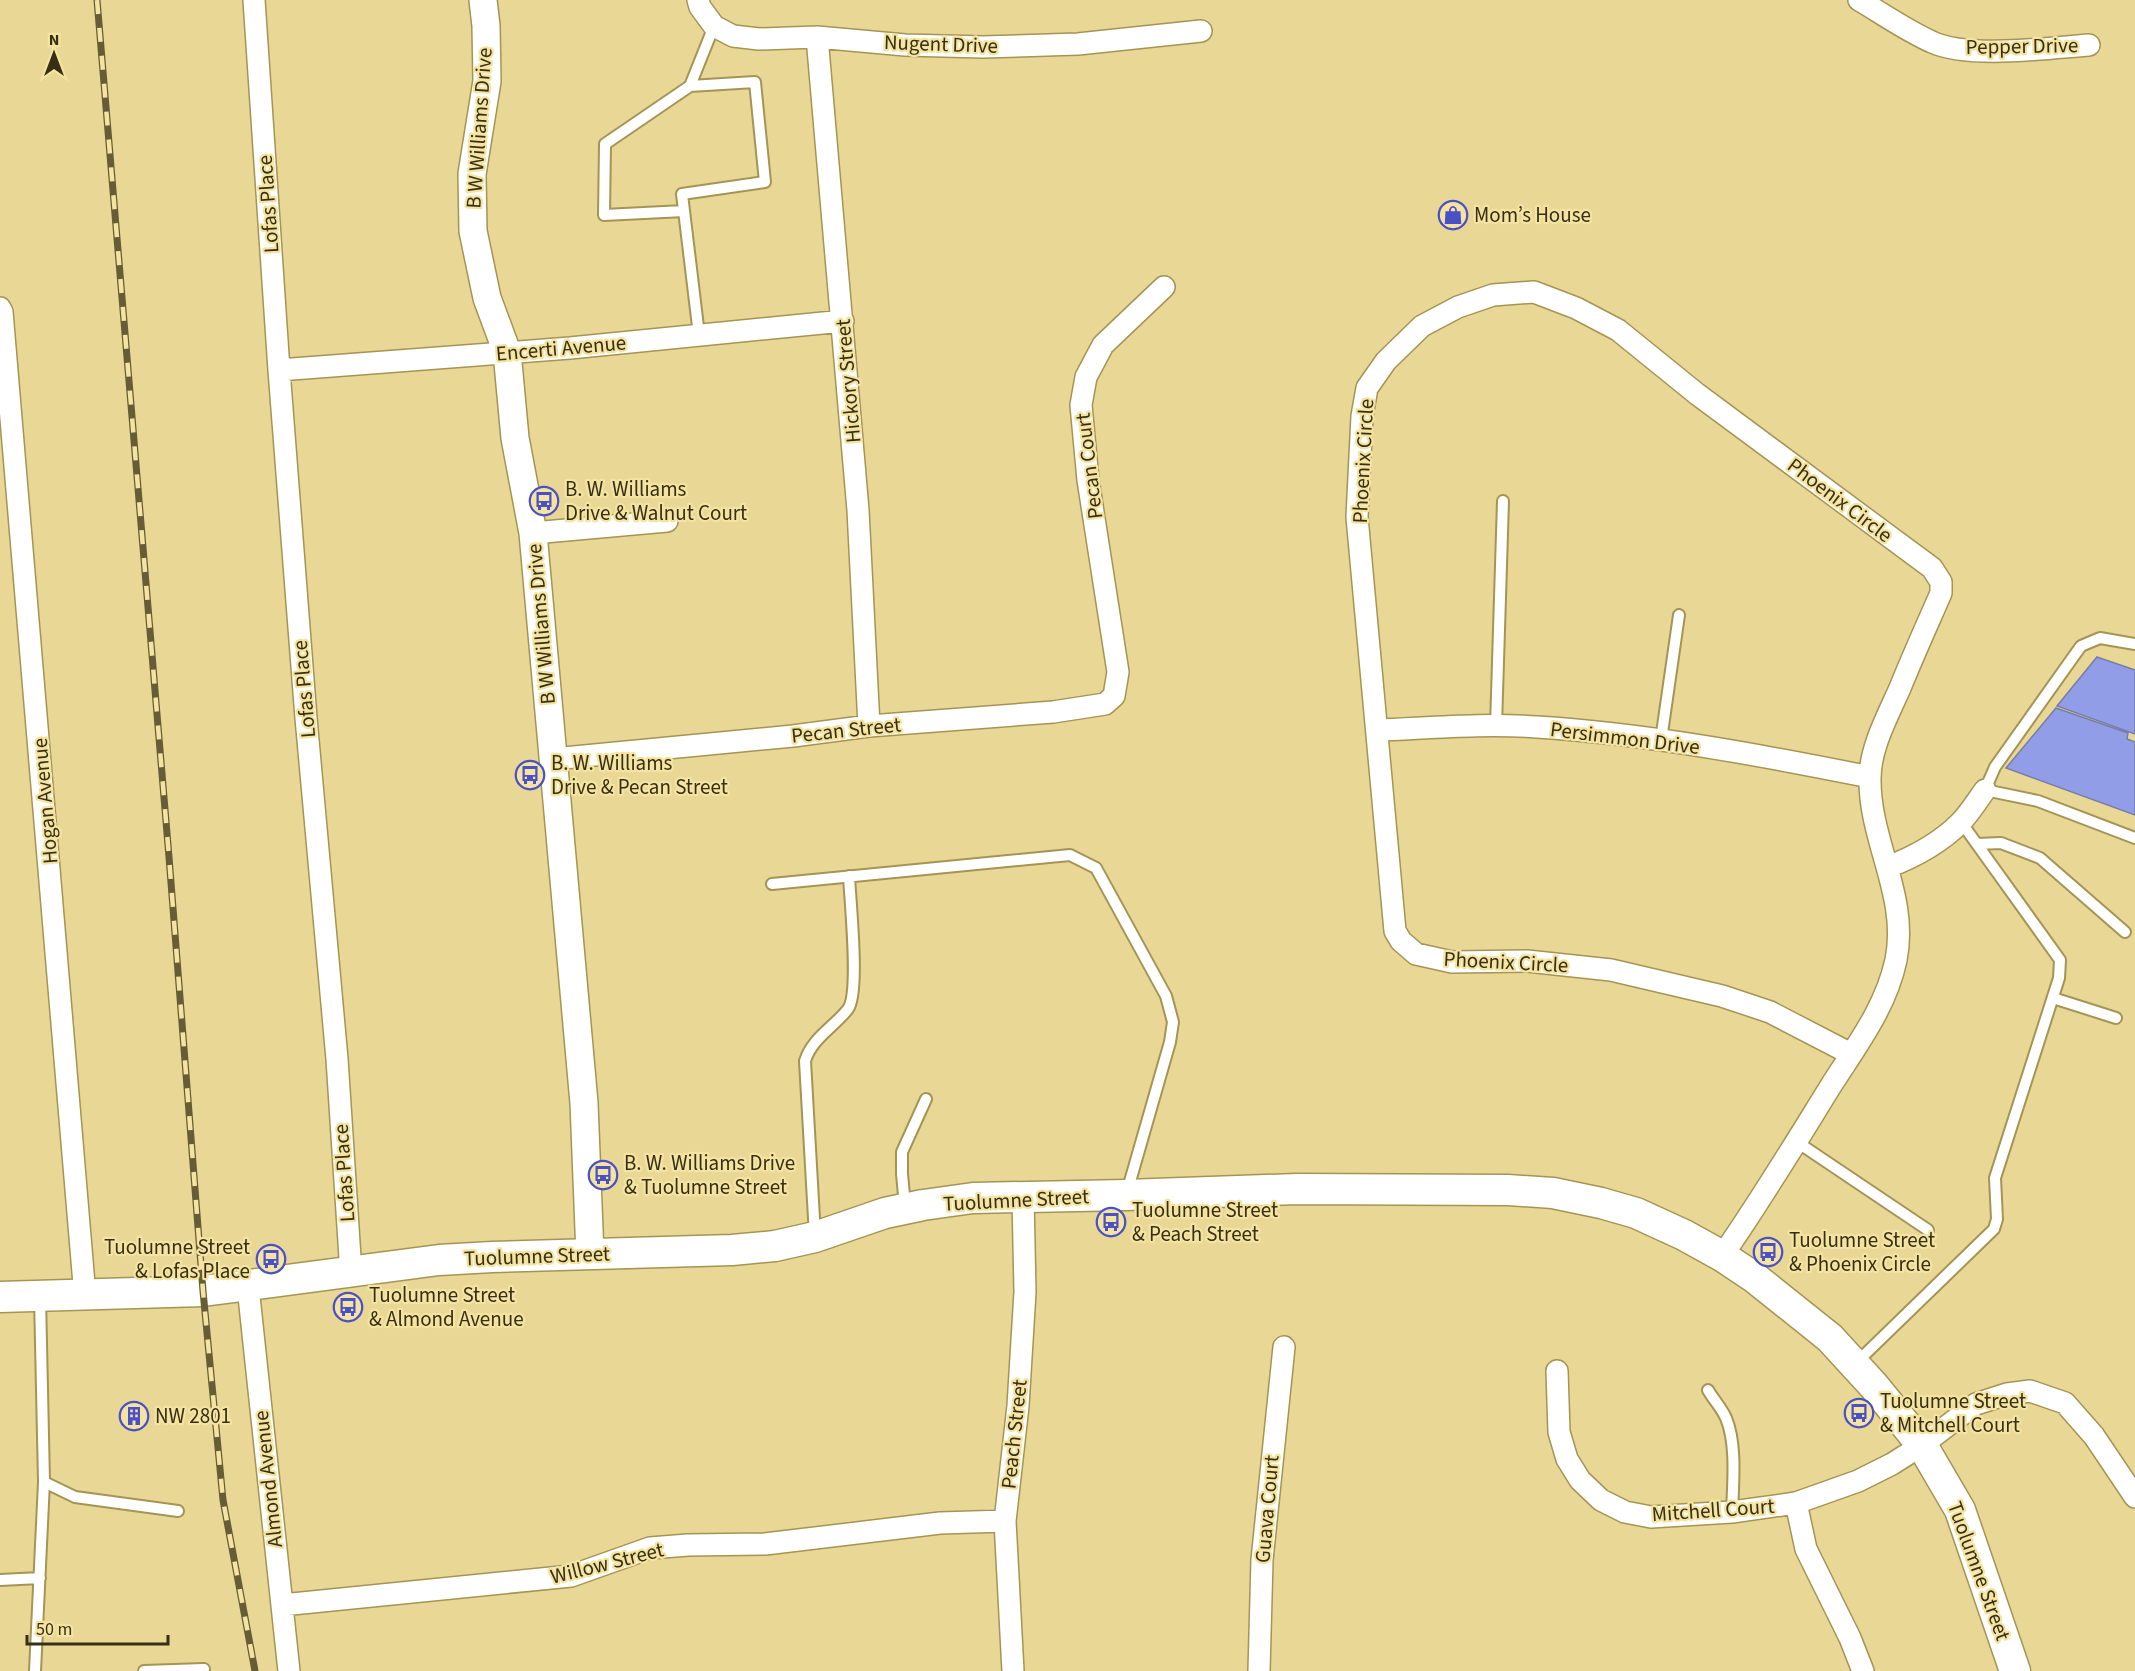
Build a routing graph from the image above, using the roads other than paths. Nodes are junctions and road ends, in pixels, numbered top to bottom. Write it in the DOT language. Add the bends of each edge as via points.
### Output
graph roads {
  1 [pos="254,0"];
  2 [pos="483,0"];
  3 [pos="698,0"];
  4 [pos="1860,0"];
  5 [pos="714,26"];
  6 [pos="1201,31"];
  7 [pos="817,37"];
  8 [pos="2089,45"];
  9 [pos="690,86"];
  10 [pos="684,211"];
  11 [pos="1164,287"];
  12 [pos="0,308"];
  13 [pos="843,321"];
  14 [pos="699,335"];
  15 [pos="507,352"];
  16 [pos="279,370"];
  17 [pos="1503,501"];
  18 [pos="667,521"];
  19 [pos="533,533"];
  20 [pos="1679,615"];
  21 [pos="2135,644"];
  22 [pos="1118,674"];
  23 [pos="869,726"];
  24 [pos="1496,726"];
  25 [pos="1377,730"];
  26 [pos="1661,740"];
  27 [pos="553,759"];
  28 [pos="1870,777"];
  29 [pos="1985,790"];
  30 [pos="1961,822"];
  31 [pos="2135,838"];
  32 [pos="1977,844"];
  33 [pos="1888,867"];
  34 [pos="849,876"];
  35 [pos="772,884"];
  36 [pos="2125,932"];
  37 [pos="2053,998"];
  38 [pos="2116,1018"];
  39 [pos="1851,1054"];
  40 [pos="926,1099"];
  41 [pos="1797,1142"];
  42 [pos="1126,1195"];
  43 [pos="1023,1197"];
  44 [pos="905,1209"];
  45 [pos="1928,1230"];
  46 [pos="815,1237"];
  47 [pos="590,1255"];
  48 [pos="1722,1256"];
  49 [pos="351,1273"];
  50 [pos="248,1287"];
  51 [pos="40,1296"];
  52 [pos="85,1296"];
  53 [pos="0,1297"];
  54 [pos="1284,1347"];
  55 [pos="1854,1365"];
  56 [pos="1557,1371"];
  57 [pos="1708,1390"];
  58 [pos="1922,1445"];
  59 [pos="44,1482"];
  60 [pos="2135,1497"];
  61 [pos="1796,1503"];
  62 [pos="178,1511"];
  63 [pos="1732,1512"];
  64 [pos="1005,1521"];
  65 [pos="40,1578"];
  66 [pos="0,1580"];
  67 [pos="282,1605"];
  68 [pos="204,1669"];
  69 [pos="35,1671"];
  70 [pos="144,1671"];
  71 [pos="289,1671"];
  72 [pos="1013,1671"];
  73 [pos="1259,1671"];
  74 [pos="1863,1671"];
  75 [pos="2015,1671"];
  1 -- 16 [label="street, Lofas Place"];
  2 -- 15 [label="street, B W Williams Drive" via="487,81 472,174 472,231 487,298"];
  3 -- 5 [label="street"];
  4 -- 8 [label="street, Pepper Drive" via="1933,43 1965,50"];
  5 -- 7 [label="street, Nugent Drive" via="733,36 759,39"];
  5 -- 9 [label="lane"];
  6 -- 7 [label="street, Nugent Drive" via="1078,44 983,47"];
  7 -- 13 [label="street, Hickory Street"];
  9 -- 10 [label="lane" via="606,144 603,215"];
  9 -- 10 [label="lane" via="755,82 765,182 682,194"];
  10 -- 14 [label="lane"];
  11 -- 22 [label="street, Pecan Court" via="1103,345 1086,376 1081,405 1088,480"];
  12 -- 52 [label="street, Hogan Avenue"];
  13 -- 14 [label="street, Encerti Avenue"];
  13 -- 23 [label="street, Hickory Street"];
  14 -- 15 [label="street, Encerti Avenue"];
  15 -- 16 [label="street, Encerti Avenue"];
  15 -- 19 [label="street, B W Williams Drive" via="515,438"];
  16 -- 49 [label="street, Lofas Place" via="337,1059"];
  17 -- 24 [label="lane"];
  18 -- 19 [label="street"];
  19 -- 27 [label="street, B W Williams Drive"];
  20 -- 26 [label="lane"];
  21 -- 29 [label="lane" via="2100,638 2081,646 1995,767"];
  22 -- 23 [label="street, Pecan Street" via="1114,696 1105,704 1053,712"];
  23 -- 27 [label="street, Pecan Street"];
  24 -- 25 [label="street, Persimmon Drive"];
  24 -- 26 [label="street, Persimmon Drive"];
  25 -- 28 [label="street, Phoenix Circle" via="1357,517 1367,388 1386,361 1422,326 1458,307 1493,295 1534,292 1618,330 1697,394 1932,568 1941,582 1941,593 1887,716"];
  25 -- 39 [label="street, Phoenix Circle" via="1395,931 1416,954 1452,962 1527,961 1622,972 1770,1012"];
  26 -- 28 [label="street, Persimmon Drive"];
  27 -- 47 [label="street, B W Williams Drive" via="584,1103"];
  28 -- 33 [label="street, Phoenix Circle" via="1878,839"];
  29 -- 30 [label="street"];
  29 -- 31 [label="lane" via="2038,801"];
  30 -- 32 [label="lane"];
  30 -- 33 [label="street" via="1911,858"];
  32 -- 36 [label="lane" via="2001,843 2040,858"];
  32 -- 37 [label="lane" via="2060,960 2060,978"];
  33 -- 39 [label="street, Phoenix Circle" via="1897,904 1896,959 1888,990"];
  34 -- 35 [label="lane"];
  34 -- 42 [label="lane" via="1070,855 1096,868 1166,996 1173,1022"];
  34 -- 46 [label="lane" via="854,988 850,1007 809,1049 805,1061"];
  37 -- 38 [label="lane"];
  37 -- 55 [label="lane" via="1995,1178 1994,1229"];
  39 -- 41 [label="street, Phoenix Circle"];
  40 -- 44 [label="lane" via="902,1152"];
  41 -- 45 [label="lane"];
  41 -- 48 [label="street, Phoenix Circle"];
  42 -- 43 [label="main road, Tuolumne Street"];
  42 -- 48 [label="main road, Tuolumne Street" via="1297,1190 1553,1193 1636,1214"];
  43 -- 44 [label="main road, Tuolumne Street" via="973,1198"];
  43 -- 64 [label="street, Peach Street" via="1025,1292"];
  44 -- 46 [label="main road, Tuolumne Street"];
  46 -- 47 [label="main road, Tuolumne Street" via="732,1250"];
  47 -- 49 [label="main road, Tuolumne Street" via="439,1260"];
  48 -- 55 [label="main road, Tuolumne Street" via="1791,1305"];
  49 -- 50 [label="main road, Tuolumne Street"];
  50 -- 52 [label="main road, Tuolumne Street"];
  50 -- 67 [label="street, Almond Avenue"];
  51 -- 52 [label="main road, Tuolumne Street"];
  51 -- 53 [label="main road, Tuolumne Street"];
  51 -- 59 [label="lane"];
  54 -- 73 [label="street, Guava Court" via="1262,1560"];
  55 -- 58 [label="main road, Tuolumne Street"];
  56 -- 63 [label="street, Mitchell Court" via="1558,1432 1567,1459 1580,1480 1601,1500 1625,1512 1651,1517"];
  57 -- 63 [label="lane" via="1727,1420 1733,1459"];
  58 -- 60 [label="street, Mitchell Court" via="1976,1404 2030,1390 2065,1403 2094,1436"];
  58 -- 61 [label="street, Mitchell Court" via="1858,1481"];
  58 -- 75 [label="main road, Tuolumne Street" via="1960,1510"];
  59 -- 62 [label="lane" via="75,1497"];
  59 -- 65 [label="lane"];
  61 -- 63 [label="street, Mitchell Court"];
  61 -- 74 [label="street" via="1806,1549"];
  64 -- 67 [label="street, Willow Street" via="940,1523 765,1544 650,1548 571,1576"];
  64 -- 72 [label="street, Peach Street"];
  65 -- 66 [label="lane"];
  65 -- 69 [label="lane"];
  67 -- 71 [label="street, Almond Avenue"];
  68 -- 70 [label="lane"];
}
